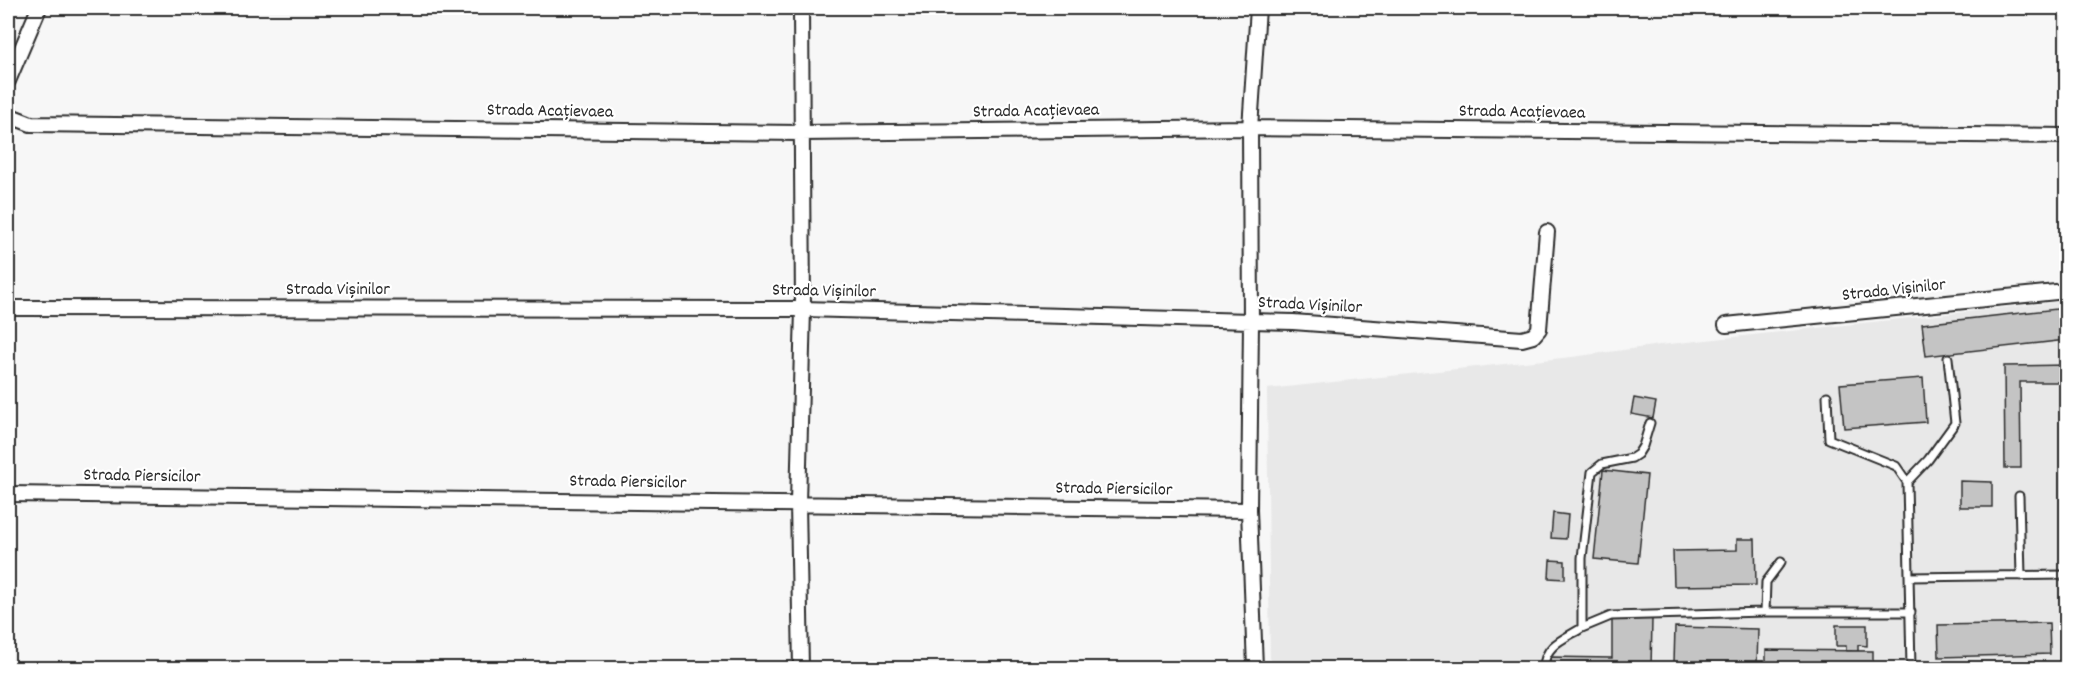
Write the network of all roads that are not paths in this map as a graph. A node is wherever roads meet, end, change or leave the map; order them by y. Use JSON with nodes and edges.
{"nodes":[{"id":1,"x":39,"y":8,"type":"edge"},
{"id":2,"x":801,"y":8,"type":"edge"},
{"id":3,"x":1258,"y":8,"type":"edge"},
{"id":4,"x":8,"y":81,"type":"edge"},
{"id":5,"x":8,"y":115,"type":"edge"},
{"id":6,"x":1250,"y":128,"type":"junction"},
{"id":7,"x":801,"y":132,"type":"junction"},
{"id":8,"x":2067,"y":136,"type":"edge"},
{"id":9,"x":1547,"y":232,"type":"dead end"},
{"id":10,"x":2067,"y":291,"type":"edge"},
{"id":11,"x":8,"y":308,"type":"edge"},
{"id":12,"x":803,"y":309,"type":"junction"},
{"id":13,"x":1251,"y":322,"type":"junction"},
{"id":14,"x":1726,"y":325,"type":"dead end"},
{"id":15,"x":1948,"y":358,"type":"dead end"},
{"id":16,"x":1827,"y":396,"type":"dead end"},
{"id":17,"x":1650,"y":423,"type":"dead end"},
{"id":18,"x":1907,"y":482,"type":"junction"},
{"id":19,"x":8,"y":494,"type":"edge"},
{"id":20,"x":2019,"y":496,"type":"dead end"},
{"id":21,"x":798,"y":503,"type":"junction"},
{"id":22,"x":1249,"y":510,"type":"junction"},
{"id":23,"x":1781,"y":562,"type":"dead end"},
{"id":24,"x":2067,"y":575,"type":"edge"},
{"id":25,"x":2021,"y":576,"type":"junction"},
{"id":26,"x":1909,"y":577,"type":"junction"},
{"id":27,"x":1765,"y":612,"type":"junction"},
{"id":28,"x":1911,"y":612,"type":"junction"},
{"id":29,"x":1582,"y":628,"type":"junction"},
{"id":30,"x":801,"y":669,"type":"edge"},
{"id":31,"x":1255,"y":669,"type":"edge"},
{"id":32,"x":1544,"y":669,"type":"edge"},
{"id":33,"x":1911,"y":669,"type":"edge"}],
"edges":[{"from":1,"to":4,"type":"street"},
{"from":2,"to":7,"type":"street"},
{"from":3,"to":6,"type":"street"},
{"from":5,"to":7,"type":"street","name":"Strada Acațievaea"},
{"from":6,"to":7,"type":"street","name":"Strada Acațievaea"},
{"from":6,"to":8,"type":"street","name":"Strada Acațievaea"},
{"from":6,"to":13,"type":"street"},
{"from":7,"to":12,"type":"street"},
{"from":9,"to":13,"type":"street","name":"Strada Vișinilor"},
{"from":10,"to":14,"type":"street","name":"Strada Vișinilor"},
{"from":11,"to":12,"type":"street","name":"Strada Vișinilor"},
{"from":12,"to":13,"type":"street","name":"Strada Vișinilor"},
{"from":12,"to":21,"type":"street"},
{"from":13,"to":22,"type":"street"},
{"from":15,"to":18,"type":"lane"},
{"from":16,"to":18,"type":"lane"},
{"from":17,"to":29,"type":"lane"},
{"from":18,"to":26,"type":"lane"},
{"from":19,"to":21,"type":"street","name":"Strada Piersicilor"},
{"from":20,"to":25,"type":"lane"},
{"from":21,"to":22,"type":"street","name":"Strada Piersicilor"},
{"from":21,"to":30,"type":"street"},
{"from":22,"to":31,"type":"street"},
{"from":23,"to":27,"type":"lane"},
{"from":24,"to":25,"type":"lane"},
{"from":25,"to":26,"type":"lane"},
{"from":26,"to":28,"type":"lane"},
{"from":27,"to":28,"type":"lane"},
{"from":27,"to":29,"type":"lane"},
{"from":28,"to":33,"type":"lane"},
{"from":29,"to":32,"type":"lane"}]}
